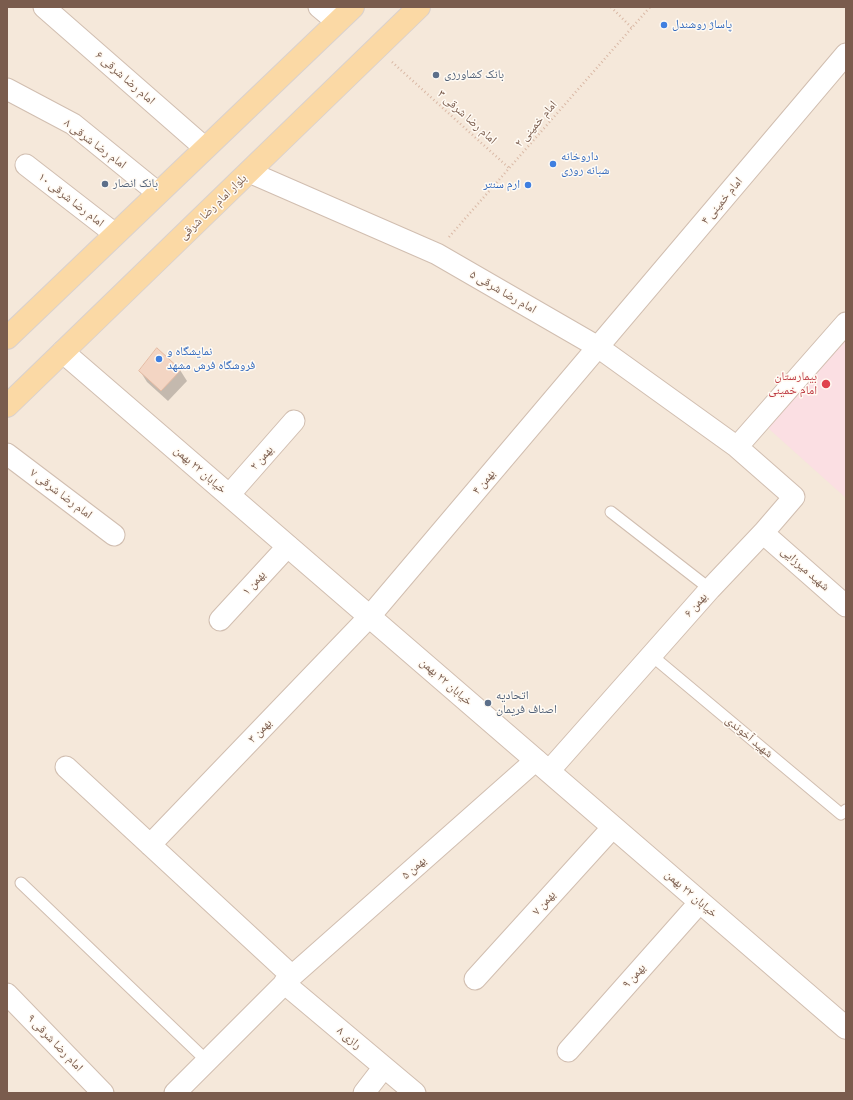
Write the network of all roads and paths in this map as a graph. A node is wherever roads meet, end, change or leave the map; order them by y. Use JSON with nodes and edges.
{"nodes":[{"id":1,"x":44,"y":7,"type":"edge"},
{"id":2,"x":319,"y":7,"type":"edge"},
{"id":3,"x":353,"y":7,"type":"edge"},
{"id":4,"x":419,"y":7,"type":"edge"},
{"id":5,"x":610,"y":7,"type":"edge"},
{"id":6,"x":650,"y":7,"type":"edge"},
{"id":7,"x":337,"y":22,"type":"junction"},
{"id":8,"x":632,"y":28,"type":"junction"},
{"id":9,"x":377,"y":48,"type":"junction"},
{"id":10,"x":846,"y":54,"type":"edge"},
{"id":11,"x":7,"y":89,"type":"edge"},
{"id":12,"x":205,"y":148,"type":"junction"},
{"id":13,"x":26,"y":165,"type":"dead end"},
{"id":14,"x":509,"y":168,"type":"junction"},
{"id":15,"x":249,"y":172,"type":"junction"},
{"id":16,"x":158,"y":193,"type":"junction"},
{"id":17,"x":116,"y":234,"type":"junction"},
{"id":18,"x":437,"y":254,"type":"junction"},
{"id":19,"x":846,"y":322,"type":"edge"},
{"id":20,"x":10,"y":330,"type":"edge"},
{"id":21,"x":598,"y":347,"type":"junction"},
{"id":22,"x":63,"y":352,"type":"junction"},
{"id":23,"x":7,"y":406,"type":"edge"},
{"id":24,"x":294,"y":421,"type":"dead end"},
{"id":25,"x":737,"y":446,"type":"junction"},
{"id":26,"x":7,"y":454,"type":"edge"},
{"id":27,"x":229,"y":495,"type":"junction"},
{"id":28,"x":611,"y":512,"type":"dead end"},
{"id":29,"x":763,"y":533,"type":"junction"},
{"id":30,"x":114,"y":535,"type":"dead end"},
{"id":31,"x":288,"y":546,"type":"junction"},
{"id":32,"x":710,"y":589,"type":"junction"},
{"id":33,"x":846,"y":606,"type":"edge"},
{"id":34,"x":370,"y":616,"type":"junction"},
{"id":35,"x":220,"y":620,"type":"dead end"},
{"id":36,"x":652,"y":655,"type":"junction"},
{"id":37,"x":542,"y":766,"type":"junction"},
{"id":38,"x":66,"y":767,"type":"dead end"},
{"id":39,"x":846,"y":810,"type":"edge"},
{"id":40,"x":613,"y":827,"type":"junction"},
{"id":41,"x":150,"y":845,"type":"junction"},
{"id":42,"x":21,"y":883,"type":"dead end"},
{"id":43,"x":700,"y":902,"type":"junction"},
{"id":44,"x":288,"y":979,"type":"junction"},
{"id":45,"x":475,"y":979,"type":"dead end"},
{"id":46,"x":7,"y":994,"type":"edge"},
{"id":47,"x":846,"y":1028,"type":"edge"},
{"id":48,"x":568,"y":1051,"type":"dead end"},
{"id":49,"x":207,"y":1061,"type":"junction"},
{"id":50,"x":384,"y":1067,"type":"junction"},
{"id":51,"x":103,"y":1093,"type":"edge"},
{"id":52,"x":175,"y":1093,"type":"edge"},
{"id":53,"x":364,"y":1093,"type":"edge"},
{"id":54,"x":415,"y":1093,"type":"edge"}],
"edges":[{"from":1,"to":12,"type":"street","name":"امام رضا شرقی ۶"},
{"from":2,"to":7,"type":"street"},
{"from":3,"to":7,"type":"main road"},
{"from":4,"to":9,"type":"main road","name":"بلوار امام رضا شرقی"},
{"from":5,"to":8,"type":"path"},
{"from":6,"to":8,"type":"path","name":"امام خمینی ۲"},
{"from":7,"to":12,"type":"main road"},
{"from":8,"to":14,"type":"path","name":"امام خمینی ۲"},
{"from":9,"to":14,"type":"path","name":"امام رضا شرقی ۳"},
{"from":9,"to":15,"type":"main road","name":"بلوار امام رضا شرقی"},
{"from":10,"to":21,"type":"street","name":"امام خمینی ۴"},
{"from":11,"to":16,"type":"street","name":"امام رضا شرقی ۸"},
{"from":12,"to":16,"type":"main road"},
{"from":13,"to":17,"type":"street","name":"امام رضا شرقی ۱۰"},
{"from":14,"to":18,"type":"path","name":"امام خمینی ۲"},
{"from":15,"to":18,"type":"street","name":"امام رضا شرقی ۵"},
{"from":15,"to":22,"type":"main road","name":"بلوار امام رضا شرقی"},
{"from":16,"to":17,"type":"main road"},
{"from":17,"to":20,"type":"main road"},
{"from":18,"to":21,"type":"street","name":"امام رضا شرقی ۵"},
{"from":19,"to":25,"type":"street"},
{"from":21,"to":25,"type":"street","name":"امام رضا شرقی ۵"},
{"from":21,"to":34,"type":"street","name":"بهمن ۴"},
{"from":22,"to":23,"type":"main road","name":"بلوار امام رضا شرقی"},
{"from":22,"to":27,"type":"street","name":"خیابان ۲۲ بهمن"},
{"from":24,"to":27,"type":"street","name":"بهمن ۲"},
{"from":25,"to":29,"type":"street","name":"بهمن ۶"},
{"from":26,"to":30,"type":"street","name":"امام رضا شرقی ۷"},
{"from":27,"to":31,"type":"street","name":"خیابان ۲۲ بهمن"},
{"from":28,"to":32,"type":"lane"},
{"from":29,"to":32,"type":"street","name":"بهمن ۶"},
{"from":29,"to":33,"type":"street","name":"شهید میرزایی"},
{"from":31,"to":34,"type":"street","name":"خیابان ۲۲ بهمن"},
{"from":31,"to":35,"type":"street","name":"بهمن ۱"},
{"from":32,"to":36,"type":"street","name":"بهمن ۶"},
{"from":34,"to":37,"type":"street","name":"خیابان ۲۲ بهمن"},
{"from":34,"to":41,"type":"street","name":"بهمن ۳"},
{"from":36,"to":37,"type":"street","name":"بهمن ۶"},
{"from":36,"to":39,"type":"lane","name":"شهید آخوندی"},
{"from":37,"to":40,"type":"street","name":"خیابان ۲۲ بهمن"},
{"from":37,"to":44,"type":"street","name":"بهمن ۵"},
{"from":38,"to":41,"type":"street","name":"رازی ۸"},
{"from":40,"to":43,"type":"street","name":"خیابان ۲۲ بهمن"},
{"from":40,"to":45,"type":"street","name":"بهمن ۷"},
{"from":41,"to":44,"type":"street","name":"رازی ۸"},
{"from":42,"to":49,"type":"lane"},
{"from":43,"to":47,"type":"street","name":"خیابان ۲۲ بهمن"},
{"from":43,"to":48,"type":"street","name":"بهمن ۹"},
{"from":44,"to":49,"type":"street","name":"بهمن ۵"},
{"from":44,"to":50,"type":"street","name":"رازی ۸"},
{"from":46,"to":51,"type":"street","name":"امام رضا شرقی ۹"},
{"from":49,"to":52,"type":"street","name":"بهمن ۵"},
{"from":50,"to":53,"type":"street"},
{"from":50,"to":54,"type":"street","name":"رازی ۸"}]}
